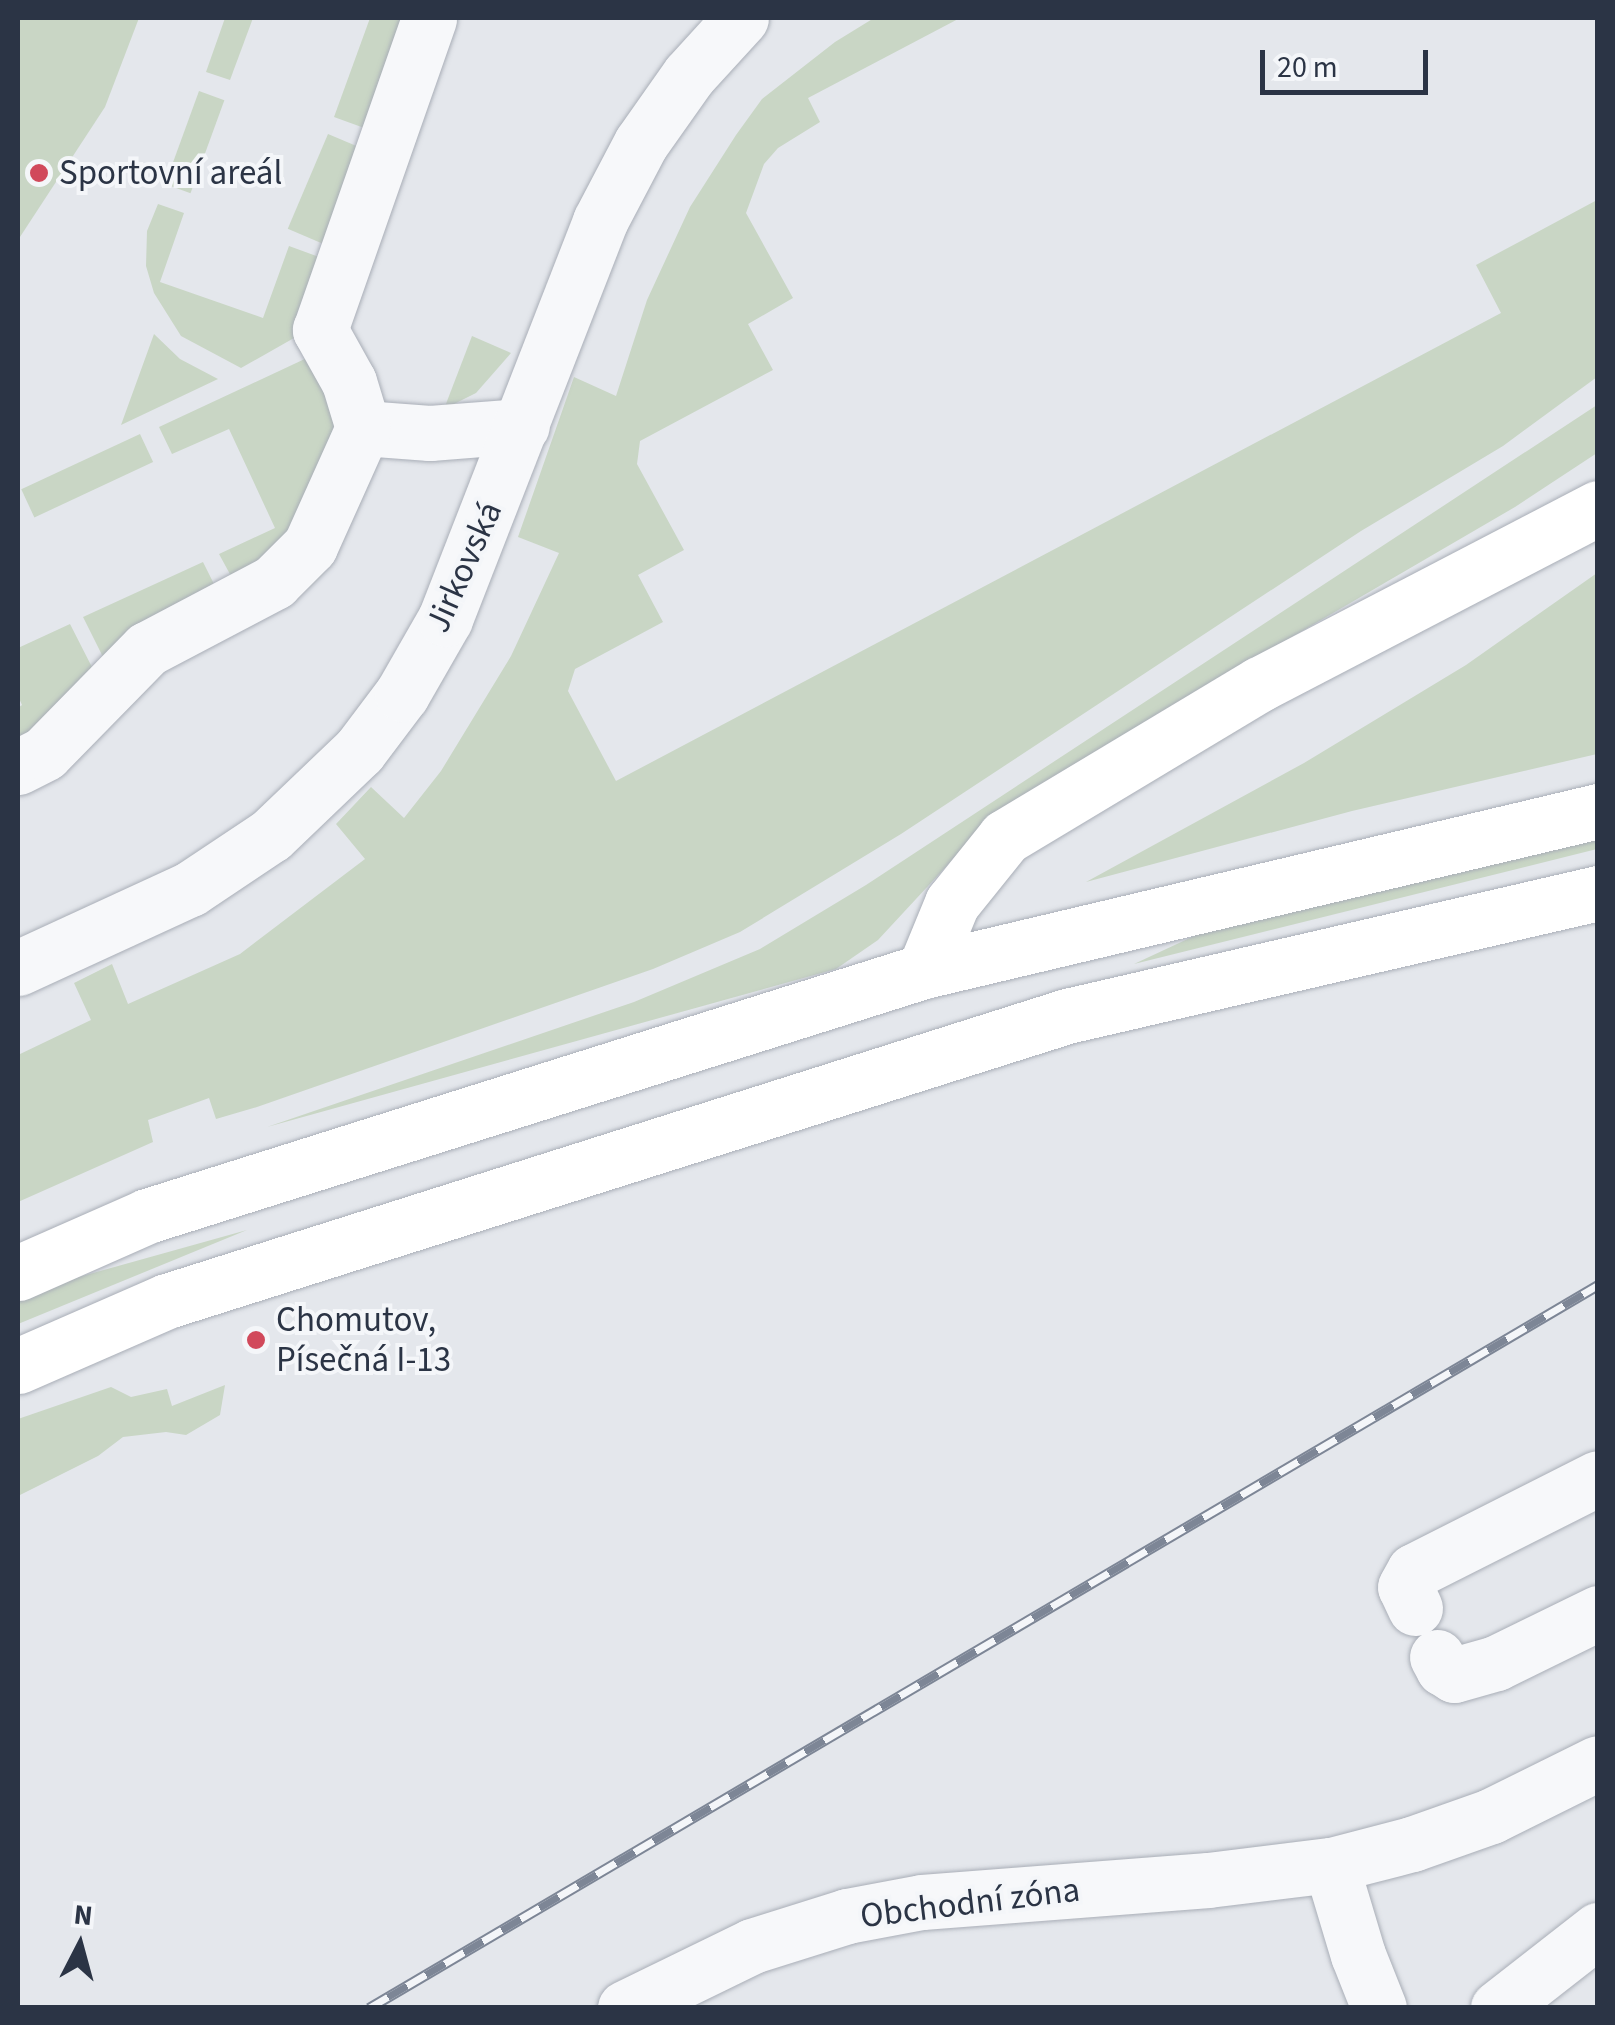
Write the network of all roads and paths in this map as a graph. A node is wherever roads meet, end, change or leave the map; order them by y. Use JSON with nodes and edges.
{"nodes":[{"id":1,"x":429,"y":18,"type":"edge"},
{"id":2,"x":741,"y":18,"type":"edge"},
{"id":3,"x":522,"y":426,"type":"junction"},
{"id":4,"x":363,"y":428,"type":"junction"},
{"id":5,"x":1598,"y":508,"type":"edge"},
{"id":6,"x":18,"y":767,"type":"edge"},
{"id":7,"x":1598,"y":810,"type":"edge"},
{"id":8,"x":1598,"y":893,"type":"edge"},
{"id":9,"x":18,"y":968,"type":"edge"},
{"id":10,"x":924,"y":970,"type":"junction"},
{"id":11,"x":18,"y":1273,"type":"edge"},
{"id":12,"x":18,"y":1366,"type":"edge"},
{"id":13,"x":1598,"y":1478,"type":"edge"},
{"id":14,"x":1415,"y":1608,"type":"dead end"},
{"id":15,"x":1598,"y":1612,"type":"edge"},
{"id":16,"x":1437,"y":1657,"type":"dead end"},
{"id":17,"x":1598,"y":1763,"type":"edge"},
{"id":18,"x":1332,"y":1864,"type":"junction"},
{"id":19,"x":1598,"y":1930,"type":"edge"},
{"id":20,"x":681,"y":1994,"type":"edge"},
{"id":21,"x":625,"y":2008,"type":"edge"},
{"id":22,"x":1379,"y":2008,"type":"edge"},
{"id":23,"x":1498,"y":2008,"type":"edge"}],
"edges":[{"from":1,"to":4,"type":"street"},
{"from":2,"to":3,"type":"street","name":"Jirkovská"},
{"from":3,"to":4,"type":"street"},
{"from":3,"to":9,"type":"street","name":"Jirkovská"},
{"from":4,"to":6,"type":"street"},
{"from":5,"to":10,"type":"highway"},
{"from":7,"to":10,"type":"highway"},
{"from":8,"to":12,"type":"highway"},
{"from":10,"to":11,"type":"highway"},
{"from":13,"to":14,"type":"street"},
{"from":15,"to":16,"type":"street"},
{"from":17,"to":18,"type":"street","name":"Obchodní zóna"},
{"from":18,"to":20,"type":"street","name":"Obchodní zóna"},
{"from":18,"to":22,"type":"street"},
{"from":19,"to":23,"type":"street"},
{"from":20,"to":21,"type":"street","name":"Obchodní zóna"}]}
